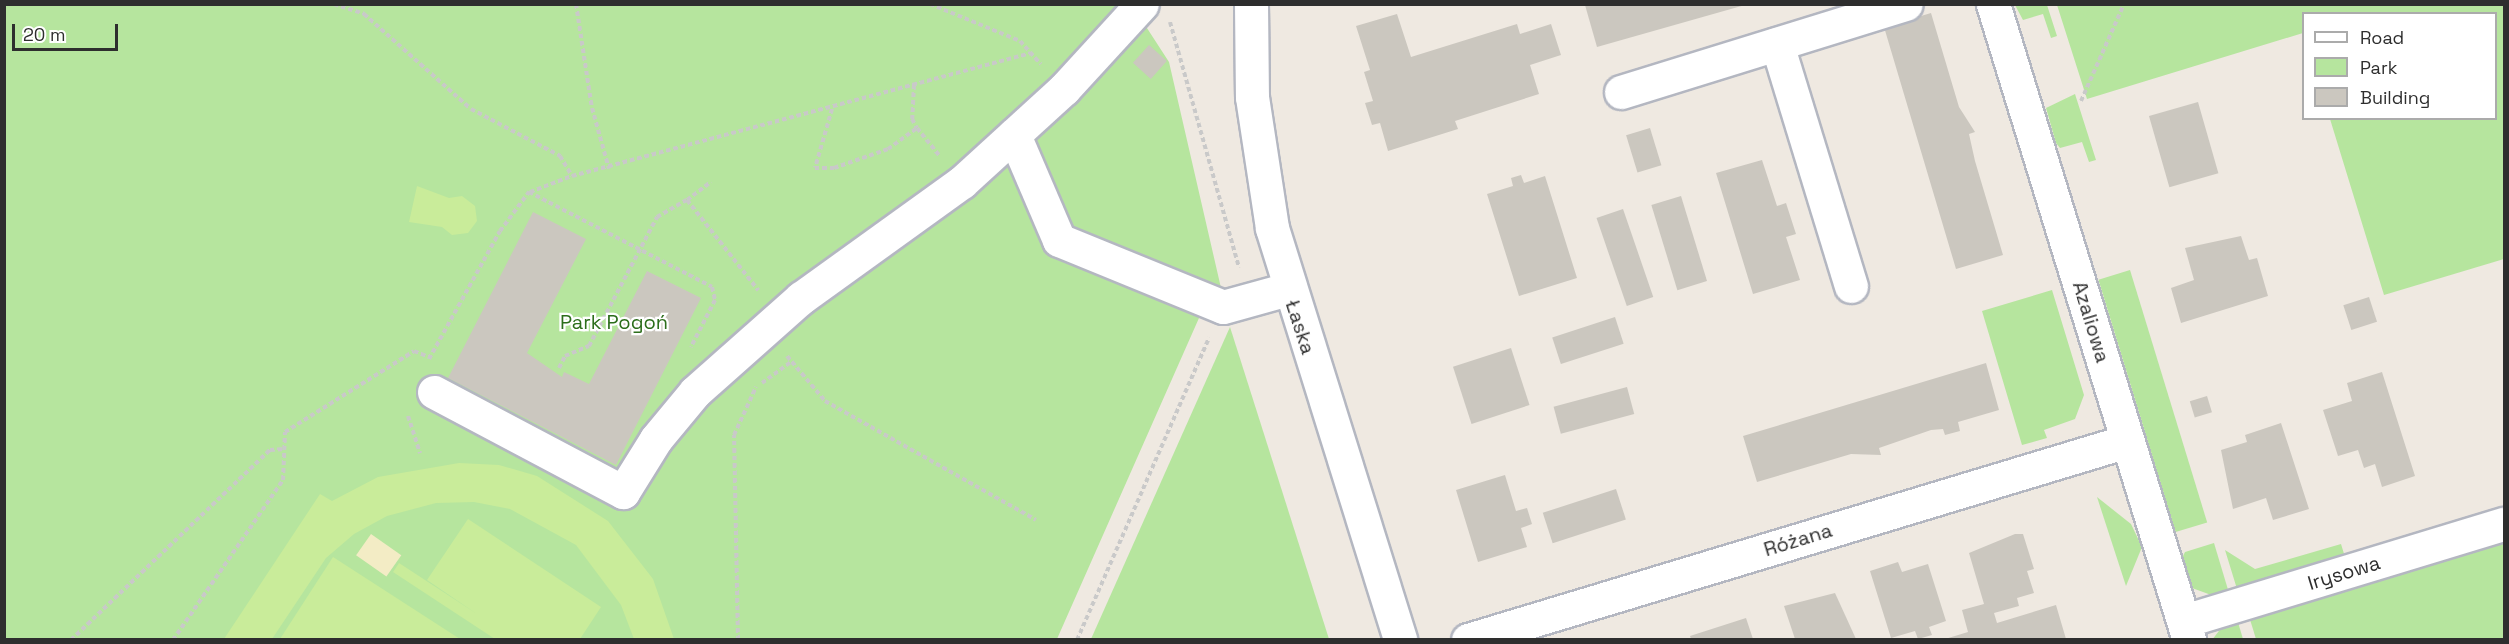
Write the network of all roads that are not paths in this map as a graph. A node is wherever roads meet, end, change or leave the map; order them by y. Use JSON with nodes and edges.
{"nodes":[{"id":1,"x":1251,"y":4,"type":"edge"},
{"id":2,"x":1906,"y":4,"type":"edge"},
{"id":3,"x":1993,"y":4,"type":"edge"},
{"id":4,"x":1155,"y":10,"type":"edge"},
{"id":5,"x":1777,"y":44,"type":"junction"},
{"id":6,"x":1621,"y":92,"type":"dead end"},
{"id":7,"x":1014,"y":135,"type":"junction"},
{"id":8,"x":1851,"y":286,"type":"dead end"},
{"id":9,"x":1288,"y":289,"type":"junction"},
{"id":10,"x":434,"y":392,"type":"road end"},
{"id":11,"x":2127,"y":441,"type":"junction"},
{"id":12,"x":2505,"y":524,"type":"edge"},
{"id":13,"x":2187,"y":630,"type":"edge"},
{"id":14,"x":1400,"y":639,"type":"edge"},
{"id":15,"x":1468,"y":639,"type":"edge"}],
"edges":[{"from":1,"to":9,"type":"street","name":"Łaska"},
{"from":2,"to":5,"type":"street"},
{"from":3,"to":11,"type":"street","name":"Azaliowa"},
{"from":4,"to":7,"type":"street"},
{"from":5,"to":6,"type":"street"},
{"from":5,"to":8,"type":"street"},
{"from":7,"to":9,"type":"street"},
{"from":7,"to":10,"type":"street"},
{"from":9,"to":14,"type":"street","name":"Łaska"},
{"from":11,"to":13,"type":"street","name":"Azaliowa"},
{"from":11,"to":15,"type":"street","name":"Różana"},
{"from":12,"to":13,"type":"street","name":"Irysowa"}]}
